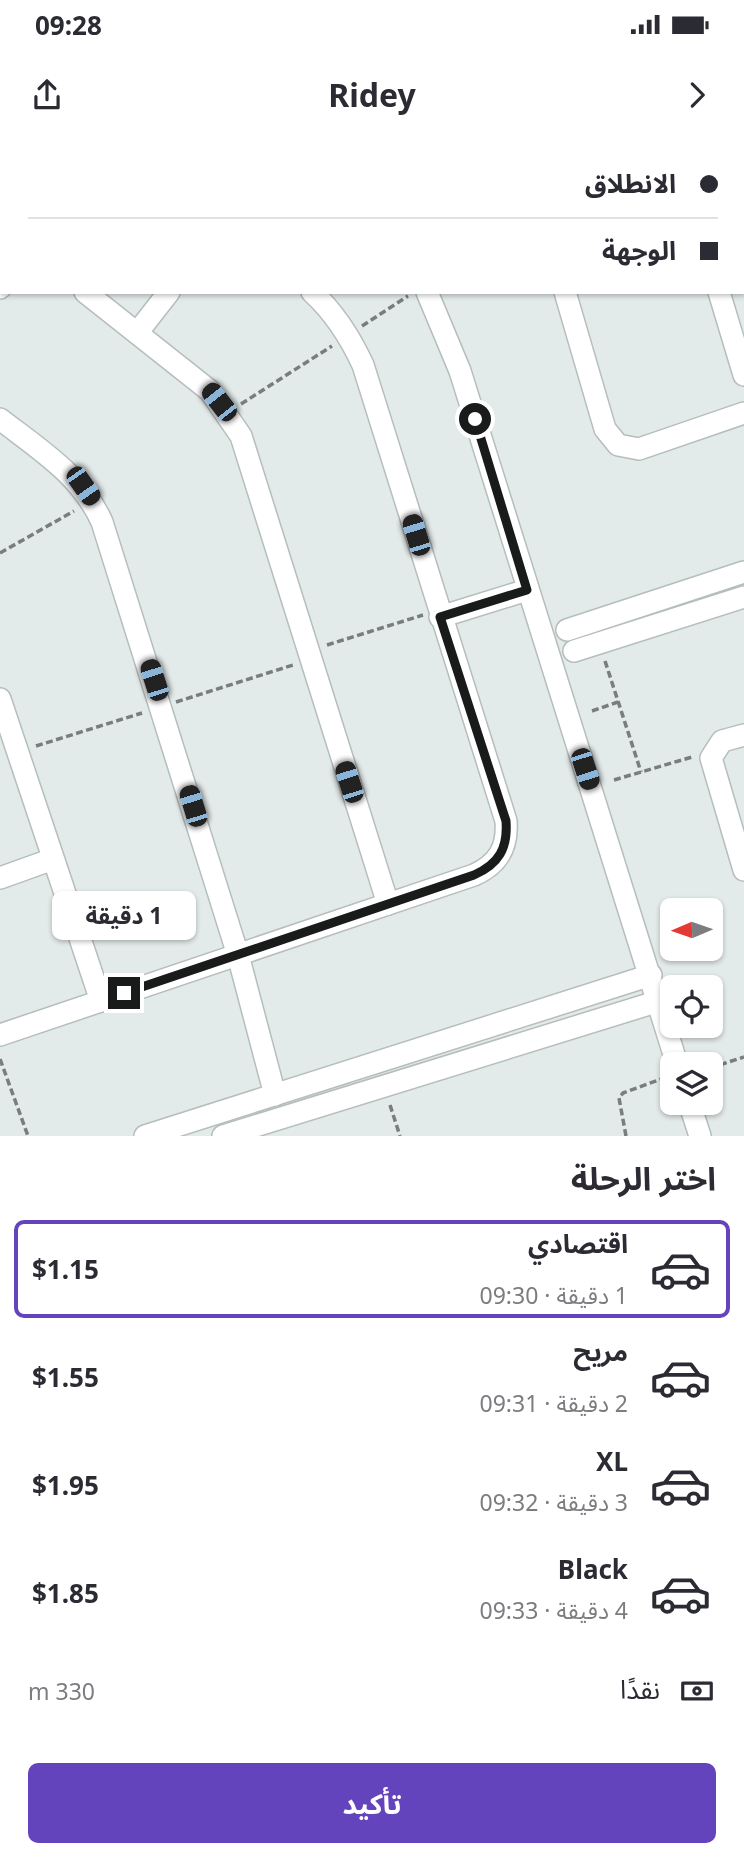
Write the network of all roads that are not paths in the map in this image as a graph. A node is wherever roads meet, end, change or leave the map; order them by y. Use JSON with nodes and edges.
{"nodes":[{"id":1,"x":88,"y":294,"type":"edge"},
{"id":2,"x":167,"y":294,"type":"edge"},
{"id":3,"x":314,"y":294,"type":"edge"},
{"id":4,"x":428,"y":294,"type":"edge"},
{"id":5,"x":566,"y":294,"type":"edge"},
{"id":6,"x":720,"y":294,"type":"edge"},
{"id":7,"x":137,"y":333,"type":"junction"},
{"id":8,"x":744,"y":375,"type":"edge"},
{"id":9,"x":744,"y":414,"type":"edge"},
{"id":10,"x":0,"y":419,"type":"edge"},
{"id":11,"x":744,"y":572,"type":"edge"},
{"id":12,"x":527,"y":590,"type":"junction"},
{"id":13,"x":744,"y":597,"type":"edge"},
{"id":14,"x":666,"y":598,"type":"junction"},
{"id":15,"x":440,"y":613,"type":"junction"},
{"id":16,"x":673,"y":620,"type":"junction"},
{"id":17,"x":567,"y":630,"type":"dead end"},
{"id":18,"x":574,"y":651,"type":"dead end"},
{"id":19,"x":0,"y":699,"type":"edge"},
{"id":20,"x":744,"y":736,"type":"edge"},
{"id":21,"x":53,"y":859,"type":"junction"},
{"id":22,"x":744,"y":870,"type":"edge"},
{"id":23,"x":0,"y":878,"type":"edge"},
{"id":24,"x":388,"y":904,"type":"junction"},
{"id":25,"x":238,"y":955,"type":"junction"},
{"id":26,"x":651,"y":975,"type":"junction"},
{"id":27,"x":101,"y":1001,"type":"junction"},
{"id":28,"x":659,"y":1001,"type":"junction"},
{"id":29,"x":0,"y":1035,"type":"edge"},
{"id":30,"x":674,"y":1052,"type":"edge"},
{"id":31,"x":275,"y":1095,"type":"junction"},
{"id":32,"x":693,"y":1115,"type":"edge"},
{"id":33,"x":145,"y":1136,"type":"edge"},
{"id":34,"x":223,"y":1136,"type":"edge"},
{"id":35,"x":700,"y":1136,"type":"edge"}],
"edges":[{"from":1,"to":7,"type":"street"},
{"from":2,"to":7,"type":"street"},
{"from":3,"to":15,"type":"street"},
{"from":4,"to":12,"type":"street"},
{"from":5,"to":9,"type":"street"},
{"from":6,"to":8,"type":"street"},
{"from":7,"to":24,"type":"street"},
{"from":10,"to":25,"type":"street"},
{"from":11,"to":14,"type":"street"},
{"from":12,"to":15,"type":"street"},
{"from":12,"to":26,"type":"street"},
{"from":13,"to":16,"type":"street"},
{"from":14,"to":16,"type":"street"},
{"from":14,"to":17,"type":"street"},
{"from":15,"to":24,"type":"street"},
{"from":16,"to":18,"type":"street"},
{"from":19,"to":21,"type":"street"},
{"from":20,"to":22,"type":"street"},
{"from":21,"to":23,"type":"street"},
{"from":21,"to":27,"type":"street"},
{"from":24,"to":25,"type":"street"},
{"from":25,"to":27,"type":"street"},
{"from":25,"to":31,"type":"street"},
{"from":26,"to":28,"type":"street"},
{"from":26,"to":31,"type":"street"},
{"from":27,"to":29,"type":"street"},
{"from":28,"to":30,"type":"street"},
{"from":28,"to":34,"type":"street"},
{"from":31,"to":33,"type":"street"},
{"from":32,"to":35,"type":"street"}]}
